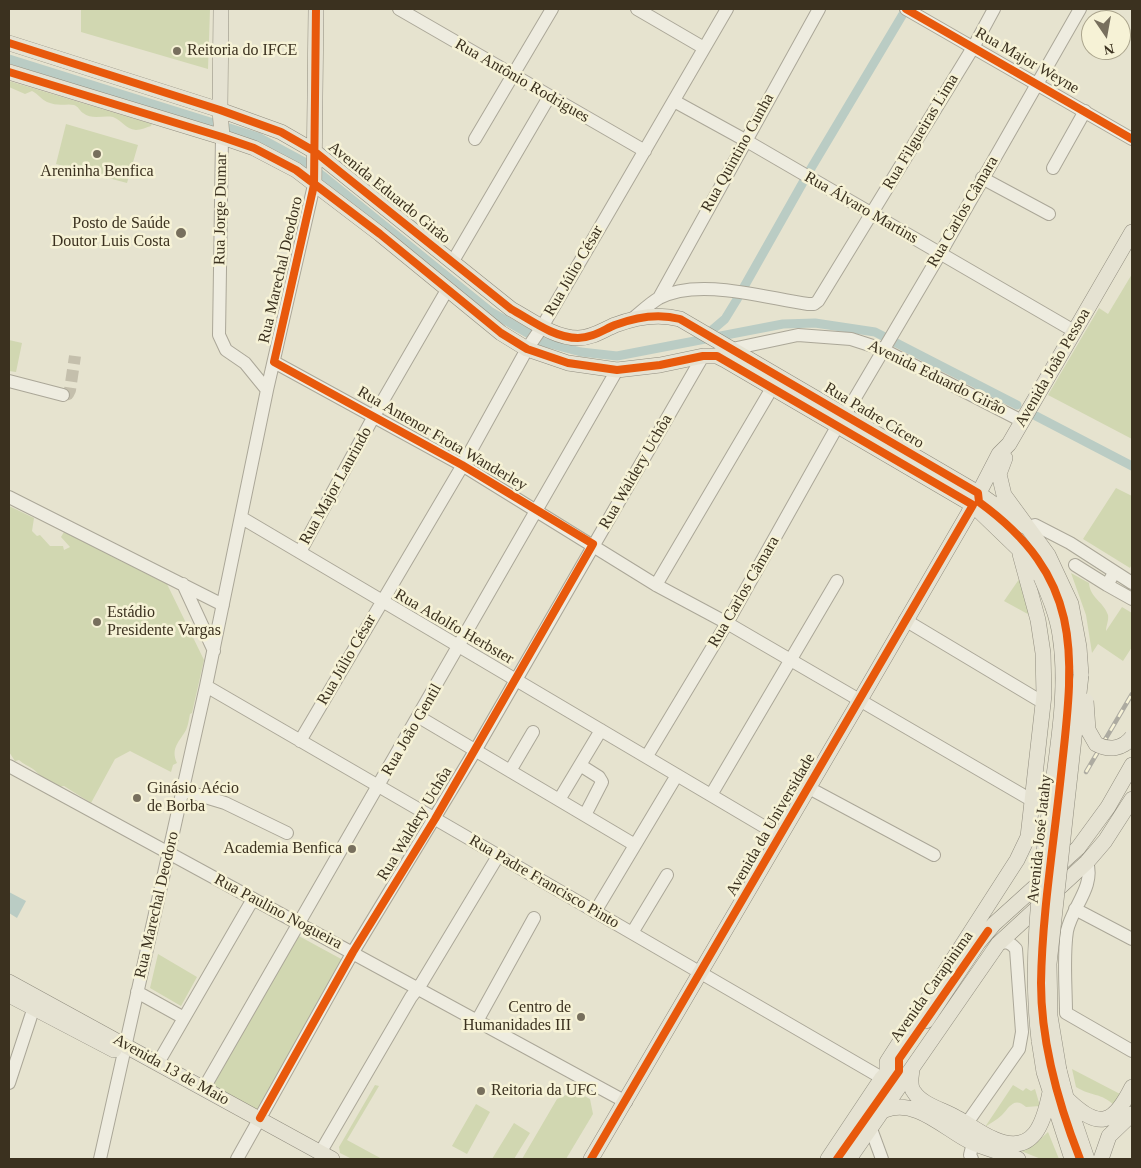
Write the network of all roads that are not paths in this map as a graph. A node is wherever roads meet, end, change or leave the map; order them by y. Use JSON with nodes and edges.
{"nodes":[{"id":1,"x":221,"y":9,"type":"edge"},
{"id":2,"x":316,"y":9,"type":"edge"},
{"id":3,"x":400,"y":9,"type":"edge"},
{"id":4,"x":552,"y":9,"type":"edge"},
{"id":5,"x":637,"y":9,"type":"edge"},
{"id":6,"x":727,"y":9,"type":"edge"},
{"id":7,"x":819,"y":9,"type":"edge"},
{"id":8,"x":994,"y":9,"type":"edge"},
{"id":9,"x":1080,"y":9,"type":"edge"},
{"id":10,"x":908,"y":10,"type":"edge"},
{"id":11,"x":9,"y":43,"type":"edge"},
{"id":12,"x":974,"y":46,"type":"junction"},
{"id":13,"x":704,"y":48,"type":"junction"},
{"id":14,"x":9,"y":72,"type":"edge"},
{"id":15,"x":513,"y":76,"type":"junction"},
{"id":16,"x":1037,"y":84,"type":"junction"},
{"id":17,"x":549,"y":97,"type":"junction"},
{"id":18,"x":674,"y":101,"type":"junction"},
{"id":19,"x":1085,"y":111,"type":"junction"},
{"id":20,"x":221,"y":124,"type":"junction"},
{"id":21,"x":475,"y":139,"type":"dead end"},
{"id":22,"x":1132,"y":139,"type":"edge"},
{"id":23,"x":745,"y":140,"type":"junction"},
{"id":24,"x":645,"y":151,"type":"junction"},
{"id":25,"x":314,"y":168,"type":"junction"},
{"id":26,"x":1053,"y":168,"type":"dead end"},
{"id":27,"x":982,"y":178,"type":"junction"},
{"id":28,"x":871,"y":214,"type":"junction"},
{"id":29,"x":1049,"y":214,"type":"dead end"},
{"id":30,"x":1132,"y":232,"type":"edge"},
{"id":31,"x":940,"y":254,"type":"junction"},
{"id":32,"x":453,"y":261,"type":"junction"},
{"id":33,"x":448,"y":290,"type":"junction"},
{"id":34,"x":659,"y":298,"type":"junction"},
{"id":35,"x":631,"y":320,"type":"junction"},
{"id":36,"x":540,"y":330,"type":"junction"},
{"id":37,"x":1074,"y":331,"type":"junction"},
{"id":38,"x":705,"y":334,"type":"joint"},
{"id":39,"x":528,"y":347,"type":"junction"},
{"id":40,"x":728,"y":347,"type":"junction"},
{"id":41,"x":883,"y":347,"type":"junction"},
{"id":42,"x":703,"y":356,"type":"junction"},
{"id":43,"x":274,"y":362,"type":"junction"},
{"id":44,"x":245,"y":363,"type":"junction"},
{"id":45,"x":617,"y":370,"type":"junction"},
{"id":46,"x":9,"y":381,"type":"edge"},
{"id":47,"x":772,"y":388,"type":"junction"},
{"id":48,"x":267,"y":390,"type":"junction"},
{"id":49,"x":63,"y":395,"type":"dead end"},
{"id":50,"x":374,"y":416,"type":"junction"},
{"id":51,"x":842,"y":420,"type":"junction"},
{"id":52,"x":1022,"y":421,"type":"junction"},
{"id":53,"x":1009,"y":444,"type":"junction"},
{"id":54,"x":462,"y":465,"type":"junction"},
{"id":55,"x":9,"y":497,"type":"edge"},
{"id":56,"x":976,"y":499,"type":"junction"},
{"id":57,"x":537,"y":510,"type":"junction"},
{"id":58,"x":242,"y":518,"type":"junction"},
{"id":59,"x":1026,"y":527,"type":"junction"},
{"id":60,"x":593,"y":544,"type":"junction"},
{"id":61,"x":1019,"y":550,"type":"junction"},
{"id":62,"x":300,"y":552,"type":"junction"},
{"id":63,"x":1075,"y":565,"type":"dead end"},
{"id":64,"x":1114,"y":572,"type":"junction"},
{"id":65,"x":837,"y":581,"type":"dead end"},
{"id":66,"x":1132,"y":583,"type":"edge"},
{"id":67,"x":183,"y":584,"type":"junction"},
{"id":68,"x":1107,"y":584,"type":"junction"},
{"id":69,"x":656,"y":585,"type":"junction"},
{"id":70,"x":1132,"y":599,"type":"edge"},
{"id":71,"x":382,"y":601,"type":"junction"},
{"id":72,"x":223,"y":605,"type":"junction"},
{"id":73,"x":905,"y":620,"type":"junction"},
{"id":74,"x":727,"y":623,"type":"junction"},
{"id":75,"x":460,"y":646,"type":"junction"},
{"id":76,"x":214,"y":651,"type":"junction"},
{"id":77,"x":791,"y":660,"type":"junction"},
{"id":78,"x":1081,"y":675,"type":"junction"},
{"id":79,"x":516,"y":680,"type":"junction"},
{"id":80,"x":206,"y":686,"type":"junction"},
{"id":81,"x":1037,"y":699,"type":"dead end"},
{"id":82,"x":860,"y":700,"type":"junction"},
{"id":83,"x":419,"y":717,"type":"junction"},
{"id":84,"x":601,"y":730,"type":"junction"},
{"id":85,"x":533,"y":732,"type":"dead end"},
{"id":86,"x":1132,"y":737,"type":"edge"},
{"id":87,"x":300,"y":741,"type":"junction"},
{"id":88,"x":475,"y":751,"type":"junction"},
{"id":89,"x":647,"y":756,"type":"junction"},
{"id":90,"x":580,"y":765,"type":"junction"},
{"id":91,"x":1132,"y":765,"type":"edge"},
{"id":92,"x":9,"y":766,"type":"edge"},
{"id":93,"x":510,"y":771,"type":"junction"},
{"id":94,"x":677,"y":775,"type":"junction"},
{"id":95,"x":379,"y":786,"type":"junction"},
{"id":96,"x":808,"y":788,"type":"junction"},
{"id":97,"x":182,"y":790,"type":"junction"},
{"id":98,"x":711,"y":796,"type":"junction"},
{"id":99,"x":1132,"y":799,"type":"edge"},
{"id":100,"x":559,"y":800,"type":"junction"},
{"id":101,"x":1033,"y":802,"type":"junction"},
{"id":102,"x":585,"y":814,"type":"junction"},
{"id":103,"x":1128,"y":815,"type":"edge"},
{"id":104,"x":435,"y":819,"type":"junction"},
{"id":105,"x":287,"y":833,"type":"dead end"},
{"id":106,"x":780,"y":836,"type":"junction"},
{"id":107,"x":635,"y":845,"type":"junction"},
{"id":108,"x":169,"y":853,"type":"junction"},
{"id":109,"x":934,"y":855,"type":"dead end"},
{"id":110,"x":498,"y":856,"type":"junction"},
{"id":111,"x":1088,"y":862,"type":"junction"},
{"id":112,"x":667,"y":875,"type":"dead end"},
{"id":113,"x":252,"y":899,"type":"junction"},
{"id":114,"x":1075,"y":909,"type":"junction"},
{"id":115,"x":595,"y":912,"type":"junction"},
{"id":116,"x":534,"y":918,"type":"dead end"},
{"id":117,"x":299,"y":924,"type":"junction"},
{"id":118,"x":632,"y":933,"type":"junction"},
{"id":119,"x":1132,"y":940,"type":"edge"},
{"id":120,"x":998,"y":944,"type":"junction"},
{"id":121,"x":353,"y":952,"type":"junction"},
{"id":122,"x":700,"y":973,"type":"junction"},
{"id":123,"x":9,"y":982,"type":"edge"},
{"id":124,"x":418,"y":988,"type":"junction"},
{"id":125,"x":137,"y":992,"type":"junction"},
{"id":126,"x":9,"y":995,"type":"edge"},
{"id":127,"x":33,"y":1010,"type":"junction"},
{"id":128,"x":184,"y":1018,"type":"junction"},
{"id":129,"x":477,"y":1021,"type":"junction"},
{"id":130,"x":124,"y":1050,"type":"junction"},
{"id":131,"x":1132,"y":1051,"type":"edge"},
{"id":132,"x":158,"y":1063,"type":"junction"},
{"id":133,"x":912,"y":1069,"type":"junction"},
{"id":134,"x":1052,"y":1071,"type":"junction"},
{"id":135,"x":884,"y":1075,"type":"junction"},
{"id":136,"x":9,"y":1083,"type":"edge"},
{"id":137,"x":1132,"y":1087,"type":"edge"},
{"id":138,"x":204,"y":1088,"type":"junction"},
{"id":139,"x":1050,"y":1092,"type":"junction"},
{"id":140,"x":1066,"y":1097,"type":"junction"},
{"id":141,"x":626,"y":1102,"type":"junction"},
{"id":142,"x":885,"y":1110,"type":"junction"},
{"id":143,"x":1132,"y":1114,"type":"edge"},
{"id":144,"x":258,"y":1122,"type":"junction"},
{"id":145,"x":967,"y":1123,"type":"junction"},
{"id":146,"x":871,"y":1129,"type":"junction"},
{"id":147,"x":973,"y":1143,"type":"junction"},
{"id":148,"x":323,"y":1157,"type":"edge"},
{"id":149,"x":100,"y":1159,"type":"edge"},
{"id":150,"x":237,"y":1159,"type":"edge"},
{"id":151,"x":591,"y":1159,"type":"edge"},
{"id":152,"x":828,"y":1159,"type":"edge"},
{"id":153,"x":848,"y":1159,"type":"edge"},
{"id":154,"x":882,"y":1159,"type":"edge"},
{"id":155,"x":972,"y":1159,"type":"edge"},
{"id":156,"x":1018,"y":1159,"type":"edge"},
{"id":157,"x":1072,"y":1159,"type":"edge"},
{"id":158,"x":1087,"y":1159,"type":"edge"},
{"id":159,"x":1100,"y":1159,"type":"edge"}],
"edges":[{"from":1,"to":20,"type":"main road","name":"Rua Jorge Dumar"},
{"from":2,"to":25,"type":"main road"},
{"from":3,"to":15,"type":"street","name":"Rua Antônio Rodrigues"},
{"from":4,"to":15,"type":"street"},
{"from":5,"to":13,"type":"street"},
{"from":6,"to":13,"type":"street","name":"Rua Júlio César"},
{"from":7,"to":23,"type":"street","name":"Rua Quintino Cunha"},
{"from":8,"to":12,"type":"street","name":"Rua Filgueiras Lima"},
{"from":9,"to":16,"type":"street","name":"Rua Carlos Câmara"},
{"from":10,"to":12,"type":"street","name":"Rua Major Weyne"},
{"from":11,"to":20,"type":"main road","name":"Avenida Eduardo Girão"},
{"from":12,"to":16,"type":"street","name":"Rua Major Weyne"},
{"from":12,"to":28,"type":"street","name":"Rua Filgueiras Lima"},
{"from":13,"to":18,"type":"street","name":"Rua Júlio César"},
{"from":14,"to":20,"type":"main road","name":"Avenida Eduardo Girão"},
{"from":15,"to":17,"type":"street","name":"Rua Antônio Rodrigues"},
{"from":15,"to":21,"type":"street"},
{"from":16,"to":19,"type":"street","name":"Rua Major Weyne"},
{"from":16,"to":27,"type":"street","name":"Rua Carlos Câmara"},
{"from":17,"to":24,"type":"street","name":"Rua Antônio Rodrigues"},
{"from":17,"to":32,"type":"street"},
{"from":18,"to":23,"type":"street","name":"Rua Álvaro Martins"},
{"from":18,"to":24,"type":"street","name":"Rua Júlio César"},
{"from":19,"to":22,"type":"street","name":"Rua Major Weyne"},
{"from":19,"to":26,"type":"street"},
{"from":20,"to":25,"type":"main road","name":"Avenida Eduardo Girão"},
{"from":20,"to":25,"type":"main road","name":"Avenida Eduardo Girão"},
{"from":20,"to":44,"type":"street","name":"Rua Jorge Dumar"},
{"from":23,"to":28,"type":"street","name":"Rua Álvaro Martins"},
{"from":23,"to":34,"type":"street","name":"Rua Quintino Cunha"},
{"from":24,"to":36,"type":"street","name":"Rua Júlio César"},
{"from":25,"to":32,"type":"main road","name":"Avenida Eduardo Girão"},
{"from":25,"to":33,"type":"main road","name":"Avenida Eduardo Girão"},
{"from":25,"to":43,"type":"street","name":"Rua Marechal Deodoro"},
{"from":27,"to":29,"type":"street"},
{"from":27,"to":31,"type":"street","name":"Rua Carlos Câmara"},
{"from":28,"to":31,"type":"street","name":"Rua Álvaro Martins"},
{"from":28,"to":34,"type":"street","name":"Rua Filgueiras Lima"},
{"from":30,"to":37,"type":"main road","name":"Avenida João Pessoa"},
{"from":31,"to":37,"type":"street","name":"Rua Álvaro Martins"},
{"from":31,"to":41,"type":"street","name":"Rua Carlos Câmara"},
{"from":32,"to":36,"type":"main road","name":"Avenida Eduardo Girão"},
{"from":33,"to":39,"type":"main road","name":"Avenida Eduardo Girão"},
{"from":33,"to":50,"type":"street","name":"Rua Major Laurindo"},
{"from":34,"to":35,"type":"street"},
{"from":35,"to":36,"type":"main road","name":"Avenida Eduardo Girão"},
{"from":35,"to":38,"type":"main road","name":"Avenida Eduardo Girão"},
{"from":36,"to":39,"type":"street","name":"Rua Júlio César"},
{"from":37,"to":52,"type":"main road","name":"Avenida João Pessoa"},
{"from":38,"to":40,"type":"main road","name":"Rua Padre Cícero"},
{"from":39,"to":45,"type":"main road","name":"Avenida Eduardo Girão"},
{"from":39,"to":54,"type":"street","name":"Rua Júlio César"},
{"from":40,"to":41,"type":"street","name":"Avenida Eduardo Girão"},
{"from":40,"to":51,"type":"main road","name":"Rua Padre Cícero"},
{"from":41,"to":51,"type":"street","name":"Rua Carlos Câmara"},
{"from":41,"to":52,"type":"street","name":"Avenida Eduardo Girão"},
{"from":42,"to":45,"type":"main road","name":"Avenida Eduardo Girão"},
{"from":42,"to":47,"type":"main road","name":"Rua Padre Cícero"},
{"from":42,"to":60,"type":"street","name":"Rua Waldery Uchôa"},
{"from":43,"to":44,"type":"street"},
{"from":43,"to":48,"type":"street","name":"Rua Marechal Deodoro"},
{"from":43,"to":50,"type":"street","name":"Rua Antenor Frota Wanderley"},
{"from":44,"to":48,"type":"street","name":"Rua Jorge Dumar"},
{"from":45,"to":57,"type":"street","name":"Rua João Gentil"},
{"from":46,"to":49,"type":"street"},
{"from":47,"to":51,"type":"main road","name":"Rua Padre Cícero"},
{"from":47,"to":69,"type":"street"},
{"from":48,"to":58,"type":"street","name":"Rua Marechal Deodoro"},
{"from":50,"to":54,"type":"street","name":"Rua Antenor Frota Wanderley"},
{"from":50,"to":62,"type":"street","name":"Rua Major Laurindo"},
{"from":51,"to":56,"type":"main road","name":"Rua Padre Cícero"},
{"from":51,"to":74,"type":"street","name":"Rua Carlos Câmara"},
{"from":52,"to":53,"type":"main road","name":"Avenida João Pessoa"},
{"from":53,"to":56,"type":"main road","name":"Avenida João Pessoa"},
{"from":53,"to":59,"type":"main road","name":"Avenida José Jatahy"},
{"from":54,"to":57,"type":"street","name":"Rua Antenor Frota Wanderley"},
{"from":54,"to":71,"type":"street","name":"Rua Júlio César"},
{"from":55,"to":67,"type":"street"},
{"from":56,"to":59,"type":"main road","name":"Rua Padre Cícero"},
{"from":56,"to":61,"type":"main road","name":"Rua Padre Cícero"},
{"from":56,"to":73,"type":"main road","name":"Avenida da Universidade"},
{"from":57,"to":60,"type":"street","name":"Rua Antenor Frota Wanderley"},
{"from":57,"to":75,"type":"street","name":"Rua João Gentil"},
{"from":58,"to":62,"type":"street","name":"Rua Adolfo Herbster"},
{"from":58,"to":72,"type":"street","name":"Rua Marechal Deodoro"},
{"from":59,"to":64,"type":"street","name":"Rua Padre Cícero"},
{"from":59,"to":78,"type":"main road","name":"Avenida José Jatahy"},
{"from":60,"to":69,"type":"street","name":"Rua Antenor Frota Wanderley"},
{"from":60,"to":79,"type":"street","name":"Rua Waldery Uchôa"},
{"from":61,"to":101,"type":"main road"},
{"from":61,"to":134,"type":"main road","name":"Avenida José Jatahy","bridge":true},
{"from":62,"to":71,"type":"street","name":"Rua Adolfo Herbster"},
{"from":63,"to":68,"type":"street"},
{"from":64,"to":66,"type":"street","name":"Rua Padre Cícero"},
{"from":64,"to":68,"type":"street"},
{"from":65,"to":77,"type":"street"},
{"from":67,"to":72,"type":"street"},
{"from":67,"to":76,"type":"street"},
{"from":68,"to":70,"type":"street"},
{"from":69,"to":74,"type":"street","name":"Rua Antenor Frota Wanderley"},
{"from":71,"to":75,"type":"street","name":"Rua Adolfo Herbster"},
{"from":71,"to":87,"type":"street","name":"Rua Júlio César"},
{"from":72,"to":76,"type":"street","name":"Rua Marechal Deodoro"},
{"from":73,"to":81,"type":"street"},
{"from":73,"to":82,"type":"main road","name":"Avenida da Universidade"},
{"from":74,"to":77,"type":"street","name":"Rua Antenor Frota Wanderley"},
{"from":74,"to":89,"type":"street","name":"Rua Carlos Câmara"},
{"from":75,"to":79,"type":"street","name":"Rua Adolfo Herbster"},
{"from":75,"to":83,"type":"street","name":"Rua João Gentil"},
{"from":76,"to":80,"type":"street","name":"Rua Marechal Deodoro"},
{"from":77,"to":82,"type":"street","name":"Rua Antenor Frota Wanderley"},
{"from":77,"to":98,"type":"street"},
{"from":78,"to":86,"type":"main road","bridge":true},
{"from":78,"to":134,"type":"main road","name":"Avenida José Jatahy","bridge":true},
{"from":79,"to":84,"type":"street","name":"Rua Adolfo Herbster"},
{"from":79,"to":88,"type":"street","name":"Rua Waldery Uchôa"},
{"from":80,"to":87,"type":"street","name":"Rua Padre Francisco Pinto"},
{"from":80,"to":97,"type":"street","name":"Rua Marechal Deodoro"},
{"from":82,"to":96,"type":"main road","name":"Avenida da Universidade"},
{"from":82,"to":101,"type":"street","name":"Rua Antenor Frota Wanderley"},
{"from":83,"to":88,"type":"street"},
{"from":83,"to":95,"type":"street","name":"Rua João Gentil"},
{"from":84,"to":89,"type":"street","name":"Rua Adolfo Herbster"},
{"from":84,"to":90,"type":"street"},
{"from":85,"to":93,"type":"street"},
{"from":87,"to":95,"type":"street","name":"Rua Padre Francisco Pinto"},
{"from":88,"to":93,"type":"street"},
{"from":88,"to":104,"type":"street","name":"Rua Waldery Uchôa"},
{"from":89,"to":94,"type":"street","name":"Rua Adolfo Herbster"},
{"from":90,"to":100,"type":"street"},
{"from":90,"to":102,"type":"street"},
{"from":91,"to":135,"type":"main road","name":"Avenida Carapinima"},
{"from":92,"to":108,"type":"street","name":"Rua Paulino Nogueira"},
{"from":93,"to":100,"type":"street"},
{"from":94,"to":98,"type":"street","name":"Rua Adolfo Herbster"},
{"from":94,"to":107,"type":"street"},
{"from":95,"to":104,"type":"street","name":"Rua Padre Francisco Pinto"},
{"from":95,"to":117,"type":"street","name":"Rua João Gentil"},
{"from":96,"to":106,"type":"main road","name":"Avenida da Universidade"},
{"from":96,"to":109,"type":"street"},
{"from":97,"to":105,"type":"street"},
{"from":97,"to":108,"type":"street","name":"Rua Marechal Deodoro"},
{"from":98,"to":106,"type":"street","name":"Rua Adolfo Herbster"},
{"from":99,"to":103,"type":"main road","name":"Avenida Carapinima"},
{"from":100,"to":102,"type":"street"},
{"from":101,"to":135,"type":"main road"},
{"from":102,"to":107,"type":"street"},
{"from":103,"to":111,"type":"main road","name":"Avenida Carapinima"},
{"from":104,"to":110,"type":"street","name":"Rua Padre Francisco Pinto"},
{"from":104,"to":121,"type":"street","name":"Rua Waldery Uchôa"},
{"from":106,"to":122,"type":"main road","name":"Avenida da Universidade"},
{"from":107,"to":115,"type":"street"},
{"from":108,"to":113,"type":"street","name":"Rua Paulino Nogueira"},
{"from":108,"to":125,"type":"street","name":"Rua Marechal Deodoro"},
{"from":110,"to":115,"type":"street","name":"Rua Padre Francisco Pinto"},
{"from":110,"to":124,"type":"street"},
{"from":111,"to":114,"type":"street"},
{"from":111,"to":120,"type":"main road","name":"Avenida Carapinima"},
{"from":112,"to":118,"type":"street"},
{"from":113,"to":117,"type":"street","name":"Rua Paulino Nogueira"},
{"from":113,"to":128,"type":"street"},
{"from":114,"to":119,"type":"street"},
{"from":114,"to":131,"type":"street"},
{"from":115,"to":118,"type":"street","name":"Rua Padre Francisco Pinto"},
{"from":116,"to":129,"type":"street"},
{"from":117,"to":121,"type":"street","name":"Rua Paulino Nogueira"},
{"from":117,"to":138,"type":"street","name":"Rua João Gentil"},
{"from":118,"to":122,"type":"street","name":"Rua Padre Francisco Pinto"},
{"from":120,"to":133,"type":"main road","name":"Avenida Carapinima"},
{"from":120,"to":145,"type":"street"},
{"from":121,"to":124,"type":"street","name":"Rua Paulino Nogueira"},
{"from":121,"to":144,"type":"street","name":"Rua Waldery Uchôa"},
{"from":122,"to":135,"type":"street","name":"Rua Padre Francisco Pinto"},
{"from":122,"to":141,"type":"main road","name":"Avenida da Universidade"},
{"from":123,"to":130,"type":"main road","name":"Avenida 13 de Maio"},
{"from":124,"to":129,"type":"street","name":"Rua Paulino Nogueira"},
{"from":124,"to":148,"type":"street"},
{"from":125,"to":128,"type":"street"},
{"from":125,"to":130,"type":"street","name":"Rua Marechal Deodoro"},
{"from":126,"to":127,"type":"main road","name":"Avenida 13 de Maio"},
{"from":127,"to":130,"type":"main road","name":"Avenida 13 de Maio"},
{"from":127,"to":136,"type":"street"},
{"from":128,"to":132,"type":"street"},
{"from":129,"to":141,"type":"street","name":"Rua Paulino Nogueira"},
{"from":130,"to":132,"type":"main road","name":"Avenida 13 de Maio"},
{"from":130,"to":144,"type":"main road","name":"Avenida 13 de Maio"},
{"from":130,"to":149,"type":"street","name":"Rua Marechal Deodoro"},
{"from":132,"to":138,"type":"main road","name":"Avenida 13 de Maio"},
{"from":133,"to":142,"type":"main road","name":"Avenida Carapinima"},
{"from":133,"to":145,"type":"main road"},
{"from":134,"to":139,"type":"main road","name":"Avenida José Jatahy"},
{"from":134,"to":140,"type":"main road","name":"Avenida José Jatahy"},
{"from":135,"to":152,"type":"main road","name":"Avenida Carapinima"},
{"from":137,"to":140,"type":"main road"},
{"from":138,"to":144,"type":"main road","name":"Avenida 13 de Maio"},
{"from":139,"to":145,"type":"main road"},
{"from":139,"to":157,"type":"main road","name":"Avenida José Jatahy"},
{"from":140,"to":158,"type":"main road","name":"Avenida José Jatahy"},
{"from":141,"to":151,"type":"main road","name":"Avenida da Universidade"},
{"from":142,"to":146,"type":"main road","name":"Avenida Carapinima"},
{"from":142,"to":147,"type":"main road"},
{"from":143,"to":159,"type":"main road"},
{"from":144,"to":148,"type":"main road","name":"Avenida 13 de Maio"},
{"from":144,"to":150,"type":"street","name":"Rua Waldery Uchôa"},
{"from":146,"to":153,"type":"main road","name":"Avenida Carapinima"},
{"from":146,"to":154,"type":"street"},
{"from":147,"to":155,"type":"street"},
{"from":147,"to":156,"type":"main road"}]}
